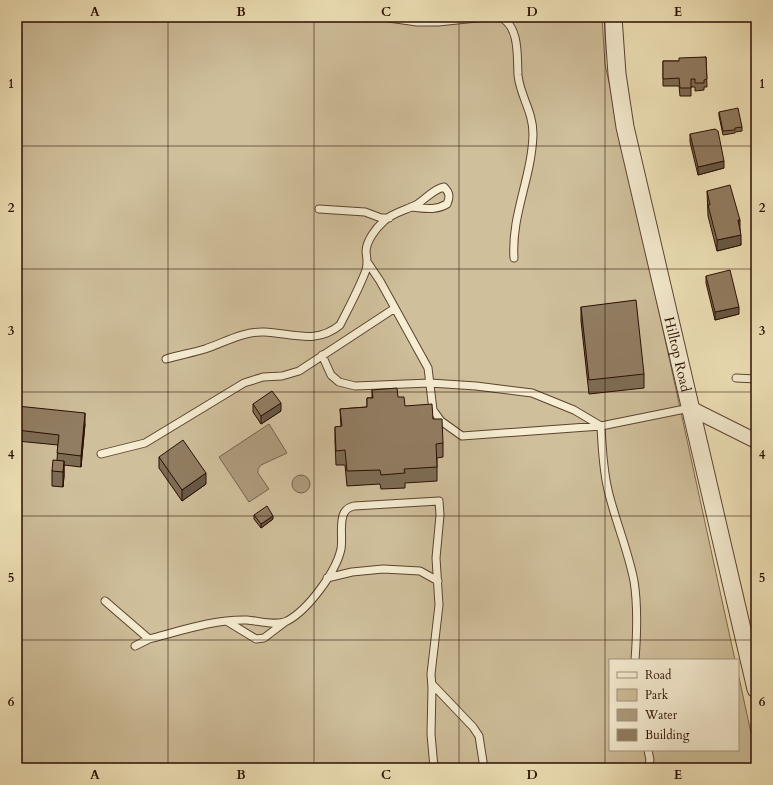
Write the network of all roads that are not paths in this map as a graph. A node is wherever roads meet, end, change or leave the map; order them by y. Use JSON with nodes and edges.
{"nodes":[{"id":1,"x":382,"y":17,"type":"edge"},
{"id":2,"x":486,"y":17,"type":"edge"},
{"id":3,"x":500,"y":17,"type":"edge"},
{"id":4,"x":613,"y":17,"type":"edge"},
{"id":5,"x":411,"y":207,"type":"junction"},
{"id":6,"x":319,"y":209,"type":"dead end"},
{"id":7,"x":388,"y":218,"type":"junction"},
{"id":8,"x":514,"y":258,"type":"dead end"},
{"id":9,"x":368,"y":263,"type":"junction"},
{"id":10,"x":395,"y":308,"type":"junction"},
{"id":11,"x":322,"y":355,"type":"junction"},
{"id":12,"x":166,"y":359,"type":"dead end"},
{"id":13,"x":736,"y":378,"type":"dead end"},
{"id":14,"x":756,"y":379,"type":"edge"},
{"id":15,"x":430,"y":383,"type":"junction"},
{"id":16,"x":690,"y":408,"type":"junction"},
{"id":17,"x":601,"y":426,"type":"junction"},
{"id":18,"x":756,"y":441,"type":"edge"},
{"id":19,"x":100,"y":454,"type":"dead end"},
{"id":20,"x":327,"y":578,"type":"junction"},
{"id":21,"x":438,"y":581,"type":"junction"},
{"id":22,"x":105,"y":601,"type":"dead end"},
{"id":23,"x":286,"y":621,"type":"junction"},
{"id":24,"x":228,"y":622,"type":"junction"},
{"id":25,"x":149,"y":639,"type":"junction"},
{"id":26,"x":135,"y":646,"type":"dead end"},
{"id":27,"x":635,"y":659,"type":"edge"},
{"id":28,"x":432,"y":684,"type":"junction"},
{"id":29,"x":756,"y":690,"type":"edge"},
{"id":30,"x":648,"y":751,"type":"edge"},
{"id":31,"x":434,"y":768,"type":"edge"},
{"id":32,"x":484,"y":768,"type":"edge"},
{"id":33,"x":648,"y":768,"type":"edge"}],
"edges":[{"from":1,"to":2,"type":"lane"},
{"from":3,"to":8,"type":"lane"},
{"from":4,"to":16,"type":"street","name":"Hilltop Road"},
{"from":5,"to":5,"type":"lane"},
{"from":5,"to":7,"type":"lane"},
{"from":6,"to":7,"type":"lane"},
{"from":7,"to":9,"type":"lane"},
{"from":9,"to":10,"type":"lane"},
{"from":9,"to":12,"type":"lane"},
{"from":10,"to":11,"type":"lane"},
{"from":10,"to":15,"type":"lane"},
{"from":11,"to":15,"type":"lane"},
{"from":11,"to":19,"type":"lane"},
{"from":13,"to":14,"type":"lane"},
{"from":15,"to":17,"type":"lane"},
{"from":15,"to":17,"type":"lane"},
{"from":16,"to":17,"type":"lane"},
{"from":16,"to":18,"type":"street"},
{"from":16,"to":29,"type":"street","name":"Hilltop Road"},
{"from":17,"to":27,"type":"lane"},
{"from":20,"to":21,"type":"lane"},
{"from":20,"to":21,"type":"lane"},
{"from":20,"to":23,"type":"lane"},
{"from":21,"to":28,"type":"lane"},
{"from":22,"to":25,"type":"lane"},
{"from":23,"to":24,"type":"lane"},
{"from":23,"to":24,"type":"lane"},
{"from":24,"to":25,"type":"lane"},
{"from":25,"to":26,"type":"lane"},
{"from":28,"to":31,"type":"lane"},
{"from":28,"to":32,"type":"lane"},
{"from":30,"to":33,"type":"lane"}]}
